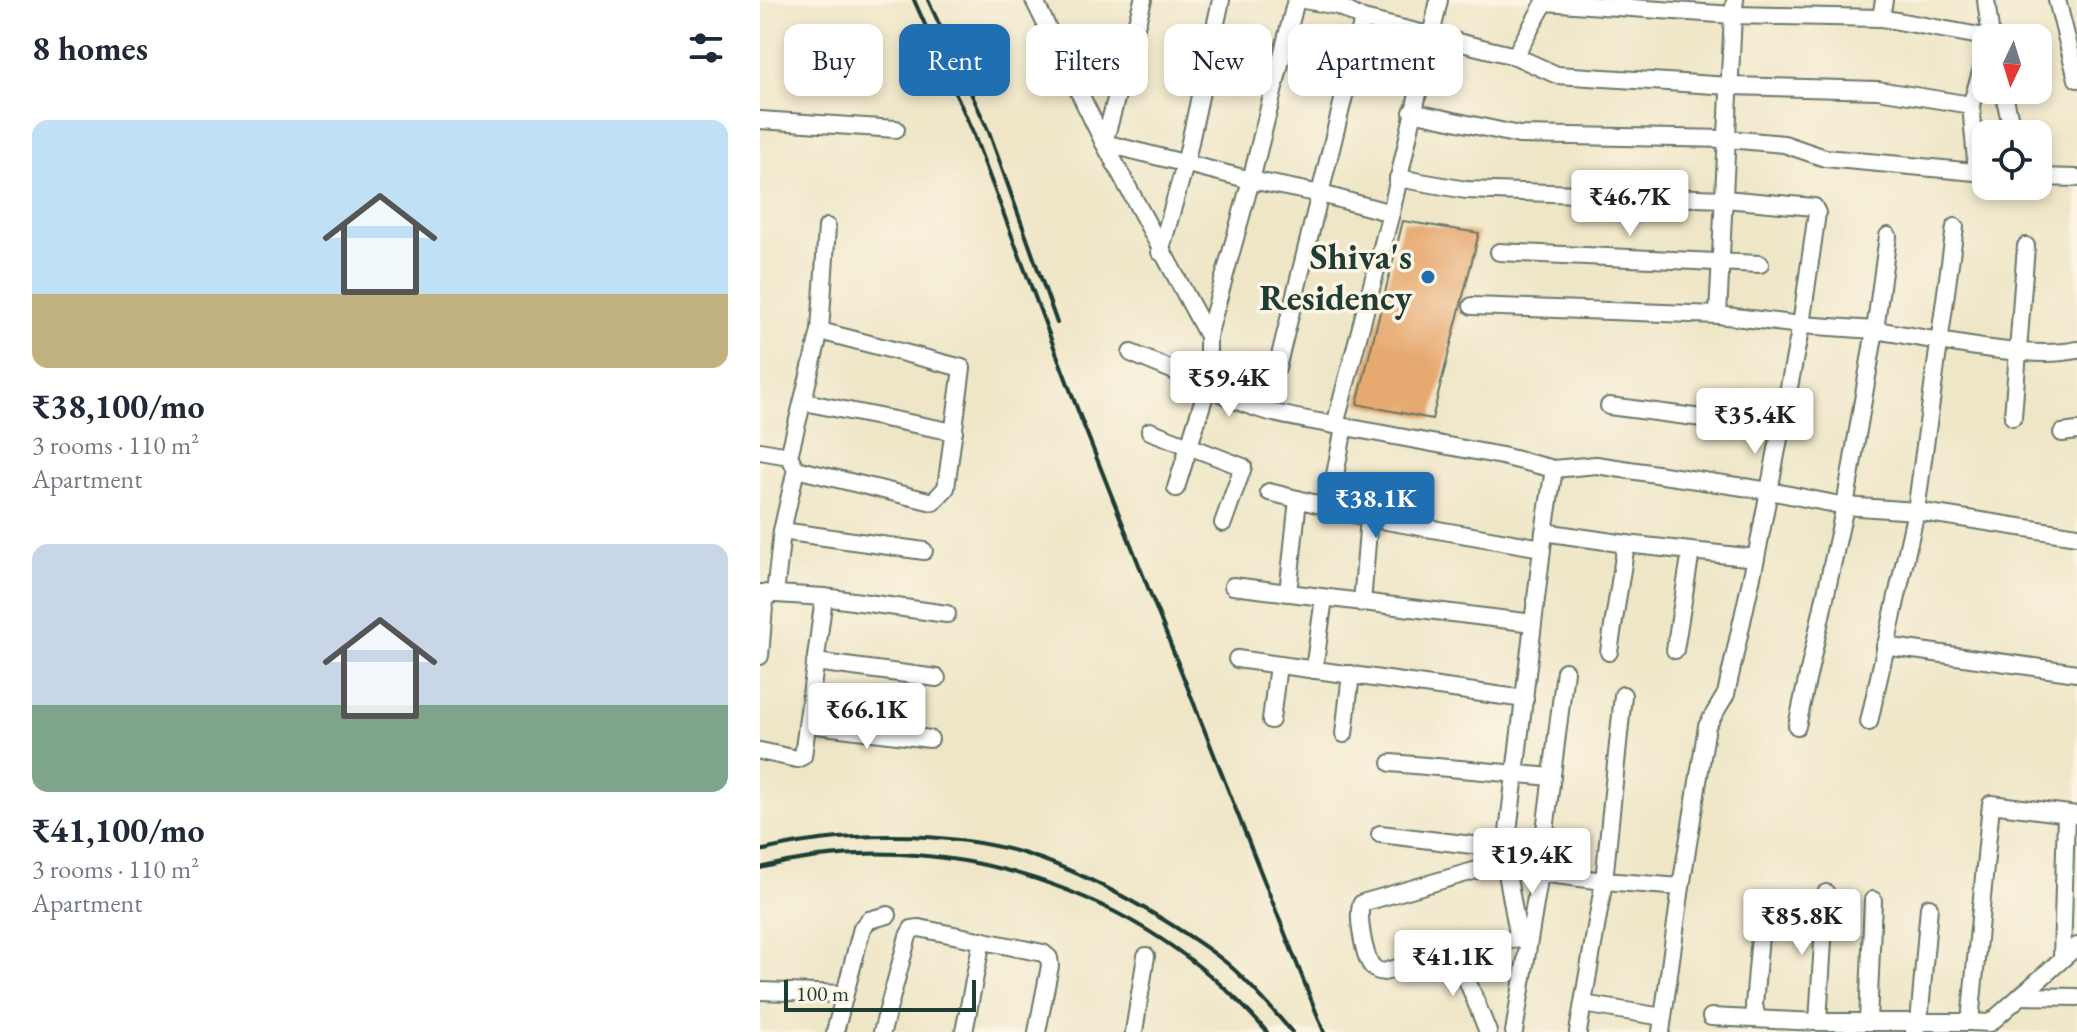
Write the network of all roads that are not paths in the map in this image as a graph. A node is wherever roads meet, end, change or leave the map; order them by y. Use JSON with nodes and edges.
{"nodes":[{"id":1,"x":1034,"y":0,"type":"edge"},
{"id":2,"x":1143,"y":0,"type":"edge"},
{"id":3,"x":1221,"y":0,"type":"edge"},
{"id":4,"x":1296,"y":0,"type":"edge"},
{"id":5,"x":1304,"y":0,"type":"edge"},
{"id":6,"x":1439,"y":0,"type":"edge"},
{"id":7,"x":1884,"y":0,"type":"edge"},
{"id":8,"x":1986,"y":0,"type":"edge"},
{"id":9,"x":2057,"y":0,"type":"edge"},
{"id":10,"x":1545,"y":1,"type":"edge"},
{"id":11,"x":1338,"y":3,"type":"edge"},
{"id":12,"x":1734,"y":8,"type":"edge"},
{"id":13,"x":1881,"y":18,"type":"junction"},
{"id":14,"x":1363,"y":19,"type":"junction"},
{"id":15,"x":1384,"y":24,"type":"edge"},
{"id":16,"x":1432,"y":24,"type":"edge"},
{"id":17,"x":1989,"y":24,"type":"edge"},
{"id":18,"x":1972,"y":35,"type":"edge"},
{"id":19,"x":1463,"y":43,"type":"edge"},
{"id":20,"x":1515,"y":56,"type":"junction"},
{"id":21,"x":2077,"y":79,"type":"edge"},
{"id":22,"x":1730,"y":86,"type":"junction"},
{"id":23,"x":1416,"y":96,"type":"edge"},
{"id":24,"x":1972,"y":102,"type":"edge"},
{"id":25,"x":1971,"y":105,"type":"junction"},
{"id":26,"x":1412,"y":112,"type":"junction"},
{"id":27,"x":760,"y":120,"type":"edge"},
{"id":28,"x":1973,"y":120,"type":"edge"},
{"id":29,"x":896,"y":129,"type":"dead end"},
{"id":30,"x":1728,"y":139,"type":"junction"},
{"id":31,"x":1104,"y":143,"type":"junction"},
{"id":32,"x":1185,"y":165,"type":"junction"},
{"id":33,"x":1972,"y":172,"type":"edge"},
{"id":34,"x":2052,"y":177,"type":"edge"},
{"id":35,"x":1398,"y":178,"type":"junction"},
{"id":36,"x":2077,"y":178,"type":"edge"},
{"id":37,"x":1251,"y":180,"type":"junction"},
{"id":38,"x":1321,"y":194,"type":"junction"},
{"id":39,"x":1725,"y":199,"type":"junction"},
{"id":40,"x":1391,"y":213,"type":"junction"},
{"id":41,"x":827,"y":227,"type":"dead end"},
{"id":42,"x":1955,"y":227,"type":"dead end"},
{"id":43,"x":1888,"y":236,"type":"dead end"},
{"id":44,"x":2026,"y":246,"type":"dead end"},
{"id":45,"x":1160,"y":252,"type":"junction"},
{"id":46,"x":1499,"y":252,"type":"dead end"},
{"id":47,"x":1721,"y":262,"type":"junction"},
{"id":48,"x":1760,"y":264,"type":"dead end"},
{"id":49,"x":1472,"y":306,"type":"dead end"},
{"id":50,"x":1718,"y":315,"type":"junction"},
{"id":51,"x":1801,"y":325,"type":"junction"},
{"id":52,"x":1875,"y":330,"type":"junction"},
{"id":53,"x":820,"y":331,"type":"junction"},
{"id":54,"x":1208,"y":336,"type":"junction"},
{"id":55,"x":1941,"y":340,"type":"junction"},
{"id":56,"x":2077,"y":350,"type":"edge"},
{"id":57,"x":2017,"y":351,"type":"junction"},
{"id":58,"x":1131,"y":353,"type":"dead end"},
{"id":59,"x":1277,"y":368,"type":"dead end"},
{"id":60,"x":1208,"y":385,"type":"junction"},
{"id":61,"x":804,"y":402,"type":"junction"},
{"id":62,"x":1609,"y":406,"type":"dead end"},
{"id":63,"x":2013,"y":417,"type":"dead end"},
{"id":64,"x":1340,"y":426,"type":"junction"},
{"id":65,"x":1780,"y":428,"type":"junction"},
{"id":66,"x":1150,"y":431,"type":"dead end"},
{"id":67,"x":954,"y":432,"type":"junction"},
{"id":68,"x":1189,"y":446,"type":"junction"},
{"id":69,"x":760,"y":451,"type":"edge"},
{"id":70,"x":792,"y":462,"type":"junction"},
{"id":71,"x":1554,"y":469,"type":"junction"},
{"id":72,"x":1176,"y":488,"type":"dead end"},
{"id":73,"x":1770,"y":491,"type":"junction"},
{"id":74,"x":1269,"y":492,"type":"dead end"},
{"id":75,"x":1298,"y":499,"type":"junction"},
{"id":76,"x":1845,"y":506,"type":"junction"},
{"id":77,"x":1329,"y":507,"type":"junction"},
{"id":78,"x":1916,"y":511,"type":"junction"},
{"id":79,"x":1369,"y":518,"type":"junction"},
{"id":80,"x":1223,"y":523,"type":"dead end"},
{"id":81,"x":782,"y":531,"type":"junction"},
{"id":82,"x":2077,"y":536,"type":"edge"},
{"id":83,"x":1543,"y":540,"type":"junction"},
{"id":84,"x":1626,"y":544,"type":"junction"},
{"id":85,"x":924,"y":551,"type":"dead end"},
{"id":86,"x":1691,"y":551,"type":"junction"},
{"id":87,"x":1756,"y":558,"type":"junction"},
{"id":88,"x":1233,"y":586,"type":"dead end"},
{"id":89,"x":1288,"y":593,"type":"junction"},
{"id":90,"x":767,"y":594,"type":"edge"},
{"id":91,"x":824,"y":597,"type":"junction"},
{"id":92,"x":1324,"y":598,"type":"junction"},
{"id":93,"x":1362,"y":603,"type":"junction"},
{"id":94,"x":947,"y":614,"type":"dead end"},
{"id":95,"x":1533,"y":623,"type":"junction"},
{"id":96,"x":1885,"y":646,"type":"junction"},
{"id":97,"x":1675,"y":650,"type":"dead end"},
{"id":98,"x":1609,"y":652,"type":"dead end"},
{"id":99,"x":760,"y":656,"type":"edge"},
{"id":100,"x":1237,"y":659,"type":"dead end"},
{"id":101,"x":815,"y":662,"type":"junction"},
{"id":102,"x":1278,"y":665,"type":"junction"},
{"id":103,"x":1314,"y":670,"type":"junction"},
{"id":104,"x":1565,"y":671,"type":"dead end"},
{"id":105,"x":2077,"y":673,"type":"edge"},
{"id":106,"x":1351,"y":674,"type":"junction"},
{"id":107,"x":937,"y":678,"type":"dead end"},
{"id":108,"x":1623,"y":695,"type":"dead end"},
{"id":109,"x":1525,"y":699,"type":"junction"},
{"id":110,"x":1271,"y":720,"type":"dead end"},
{"id":111,"x":1869,"y":722,"type":"dead end"},
{"id":112,"x":808,"y":724,"type":"junction"},
{"id":113,"x":1797,"y":726,"type":"dead end"},
{"id":114,"x":1344,"y":734,"type":"dead end"},
{"id":115,"x":930,"y":739,"type":"dead end"},
{"id":116,"x":760,"y":751,"type":"edge"},
{"id":117,"x":1391,"y":763,"type":"dead end"},
{"id":118,"x":1516,"y":775,"type":"junction"},
{"id":119,"x":1552,"y":777,"type":"junction"},
{"id":120,"x":2071,"y":814,"type":"edge"},
{"id":121,"x":1380,"y":834,"type":"dead end"},
{"id":122,"x":1505,"y":855,"type":"junction"},
{"id":123,"x":1542,"y":855,"type":"junction"},
{"id":124,"x":1540,"y":873,"type":"junction"},
{"id":125,"x":1604,"y":881,"type":"junction"},
{"id":126,"x":1681,"y":887,"type":"junction"},
{"id":127,"x":1826,"y":893,"type":"dead end"},
{"id":128,"x":1873,"y":900,"type":"dead end"},
{"id":129,"x":1763,"y":901,"type":"dead end"},
{"id":130,"x":1929,"y":907,"type":"dead end"},
{"id":131,"x":888,"y":915,"type":"dead end"},
{"id":132,"x":1524,"y":938,"type":"junction"},
{"id":133,"x":982,"y":940,"type":"junction"},
{"id":134,"x":2077,"y":946,"type":"edge"},
{"id":135,"x":1455,"y":950,"type":"junction"},
{"id":136,"x":1146,"y":956,"type":"dead end"},
{"id":137,"x":2062,"y":959,"type":"junction"},
{"id":138,"x":760,"y":991,"type":"edge"},
{"id":139,"x":844,"y":994,"type":"junction"},
{"id":140,"x":2020,"y":996,"type":"junction"},
{"id":141,"x":2077,"y":997,"type":"edge"},
{"id":142,"x":1583,"y":1004,"type":"junction"},
{"id":143,"x":1711,"y":1017,"type":"dead end"},
{"id":144,"x":1757,"y":1018,"type":"junction"},
{"id":145,"x":1868,"y":1022,"type":"junction"},
{"id":146,"x":1662,"y":1024,"type":"edge"},
{"id":147,"x":1978,"y":1026,"type":"edge"},
{"id":148,"x":1830,"y":1027,"type":"edge"},
{"id":149,"x":1917,"y":1028,"type":"edge"},
{"id":150,"x":835,"y":1032,"type":"edge"},
{"id":151,"x":882,"y":1032,"type":"edge"},
{"id":152,"x":964,"y":1032,"type":"edge"},
{"id":153,"x":1037,"y":1032,"type":"edge"},
{"id":154,"x":1134,"y":1032,"type":"edge"},
{"id":155,"x":1488,"y":1032,"type":"edge"},
{"id":156,"x":1514,"y":1032,"type":"edge"},
{"id":157,"x":1578,"y":1032,"type":"edge"}],
"edges":[{"from":1,"to":31,"type":"street"},
{"from":2,"to":31,"type":"street"},
{"from":3,"to":32,"type":"street"},
{"from":4,"to":37,"type":"street"},
{"from":5,"to":11,"type":"street"},
{"from":6,"to":16,"type":"street"},
{"from":7,"to":13,"type":"street"},
{"from":8,"to":17,"type":"street"},
{"from":9,"to":21,"type":"street"},
{"from":10,"to":12,"type":"street"},
{"from":10,"to":20,"type":"street"},
{"from":11,"to":14,"type":"street"},
{"from":12,"to":13,"type":"street"},
{"from":12,"to":22,"type":"street"},
{"from":13,"to":18,"type":"street"},
{"from":14,"to":15,"type":"street"},
{"from":14,"to":38,"type":"street"},
{"from":19,"to":20,"type":"street"},
{"from":20,"to":22,"type":"street"},
{"from":22,"to":25,"type":"street"},
{"from":22,"to":30,"type":"street"},
{"from":23,"to":26,"type":"street"},
{"from":24,"to":25,"type":"street"},
{"from":25,"to":28,"type":"street"},
{"from":26,"to":30,"type":"street"},
{"from":26,"to":35,"type":"street"},
{"from":27,"to":29,"type":"street"},
{"from":30,"to":33,"type":"street"},
{"from":30,"to":39,"type":"street"},
{"from":31,"to":32,"type":"street"},
{"from":31,"to":45,"type":"street"},
{"from":32,"to":37,"type":"street"},
{"from":32,"to":45,"type":"street"},
{"from":34,"to":36,"type":"street"},
{"from":35,"to":39,"type":"street"},
{"from":35,"to":40,"type":"street"},
{"from":37,"to":38,"type":"street"},
{"from":37,"to":54,"type":"street"},
{"from":38,"to":40,"type":"street"},
{"from":38,"to":59,"type":"street"},
{"from":39,"to":47,"type":"street"},
{"from":39,"to":51,"type":"street"},
{"from":40,"to":64,"type":"street"},
{"from":41,"to":53,"type":"street"},
{"from":42,"to":55,"type":"street"},
{"from":43,"to":52,"type":"street"},
{"from":44,"to":57,"type":"street"},
{"from":45,"to":54,"type":"street"},
{"from":46,"to":47,"type":"street"},
{"from":47,"to":48,"type":"street"},
{"from":47,"to":50,"type":"street"},
{"from":49,"to":50,"type":"street"},
{"from":50,"to":51,"type":"street"},
{"from":51,"to":52,"type":"street"},
{"from":51,"to":65,"type":"street"},
{"from":52,"to":55,"type":"street"},
{"from":52,"to":76,"type":"street"},
{"from":53,"to":61,"type":"street"},
{"from":53,"to":67,"type":"street"},
{"from":54,"to":60,"type":"street"},
{"from":55,"to":57,"type":"street"},
{"from":55,"to":78,"type":"street"},
{"from":56,"to":57,"type":"street"},
{"from":57,"to":63,"type":"street"},
{"from":58,"to":60,"type":"street"},
{"from":60,"to":64,"type":"street"},
{"from":60,"to":68,"type":"street"},
{"from":61,"to":67,"type":"street"},
{"from":61,"to":70,"type":"street"},
{"from":62,"to":65,"type":"street"},
{"from":64,"to":71,"type":"street"},
{"from":64,"to":77,"type":"street"},
{"from":65,"to":73,"type":"street"},
{"from":66,"to":68,"type":"street"},
{"from":67,"to":70,"type":"street"},
{"from":68,"to":72,"type":"street"},
{"from":68,"to":80,"type":"street"},
{"from":69,"to":70,"type":"street"},
{"from":70,"to":81,"type":"street"},
{"from":71,"to":73,"type":"street"},
{"from":71,"to":83,"type":"street"},
{"from":73,"to":76,"type":"street"},
{"from":73,"to":87,"type":"street"},
{"from":74,"to":75,"type":"street"},
{"from":75,"to":77,"type":"street"},
{"from":75,"to":89,"type":"street"},
{"from":76,"to":78,"type":"street"},
{"from":76,"to":113,"type":"street"},
{"from":77,"to":79,"type":"street"},
{"from":78,"to":82,"type":"street"},
{"from":78,"to":96,"type":"street"},
{"from":79,"to":83,"type":"street"},
{"from":79,"to":93,"type":"street"},
{"from":81,"to":85,"type":"street"},
{"from":81,"to":90,"type":"street"},
{"from":83,"to":84,"type":"street"},
{"from":83,"to":95,"type":"street"},
{"from":84,"to":86,"type":"street"},
{"from":84,"to":98,"type":"street"},
{"from":86,"to":87,"type":"street"},
{"from":86,"to":97,"type":"street"},
{"from":87,"to":126,"type":"street"},
{"from":88,"to":89,"type":"street"},
{"from":89,"to":92,"type":"street"},
{"from":90,"to":91,"type":"street"},
{"from":90,"to":99,"type":"street"},
{"from":91,"to":94,"type":"street"},
{"from":91,"to":101,"type":"street"},
{"from":92,"to":93,"type":"street"},
{"from":92,"to":103,"type":"street"},
{"from":93,"to":95,"type":"street"},
{"from":95,"to":109,"type":"street"},
{"from":96,"to":105,"type":"street"},
{"from":96,"to":111,"type":"street"},
{"from":100,"to":102,"type":"street"},
{"from":101,"to":107,"type":"street"},
{"from":101,"to":112,"type":"street"},
{"from":102,"to":103,"type":"street"},
{"from":102,"to":110,"type":"street"},
{"from":103,"to":106,"type":"street"},
{"from":104,"to":119,"type":"street"},
{"from":106,"to":109,"type":"street"},
{"from":106,"to":114,"type":"street"},
{"from":108,"to":125,"type":"street"},
{"from":109,"to":118,"type":"street"},
{"from":112,"to":115,"type":"street"},
{"from":112,"to":116,"type":"street"},
{"from":117,"to":118,"type":"street"},
{"from":118,"to":119,"type":"street"},
{"from":118,"to":122,"type":"street"},
{"from":119,"to":123,"type":"street"},
{"from":120,"to":137,"type":"street"},
{"from":120,"to":147,"type":"street"},
{"from":121,"to":122,"type":"street"},
{"from":122,"to":123,"type":"street"},
{"from":122,"to":132,"type":"street"},
{"from":122,"to":135,"type":"street"},
{"from":123,"to":124,"type":"street"},
{"from":124,"to":125,"type":"street"},
{"from":124,"to":132,"type":"street"},
{"from":125,"to":126,"type":"street"},
{"from":125,"to":142,"type":"street"},
{"from":126,"to":146,"type":"street"},
{"from":127,"to":148,"type":"street"},
{"from":128,"to":145,"type":"street"},
{"from":129,"to":144,"type":"street"},
{"from":130,"to":149,"type":"street"},
{"from":131,"to":139,"type":"street"},
{"from":132,"to":135,"type":"street"},
{"from":132,"to":156,"type":"street"},
{"from":133,"to":151,"type":"street"},
{"from":133,"to":152,"type":"street"},
{"from":133,"to":153,"type":"street"},
{"from":134,"to":137,"type":"street"},
{"from":135,"to":155,"type":"street"},
{"from":136,"to":154,"type":"street"},
{"from":137,"to":140,"type":"street"},
{"from":138,"to":139,"type":"street"},
{"from":139,"to":150,"type":"street"},
{"from":140,"to":141,"type":"street"},
{"from":140,"to":147,"type":"street"},
{"from":142,"to":146,"type":"street"},
{"from":142,"to":157,"type":"street"},
{"from":143,"to":144,"type":"street"},
{"from":144,"to":148,"type":"street"},
{"from":145,"to":148,"type":"street"},
{"from":145,"to":149,"type":"street"},
{"from":147,"to":149,"type":"street"}]}
